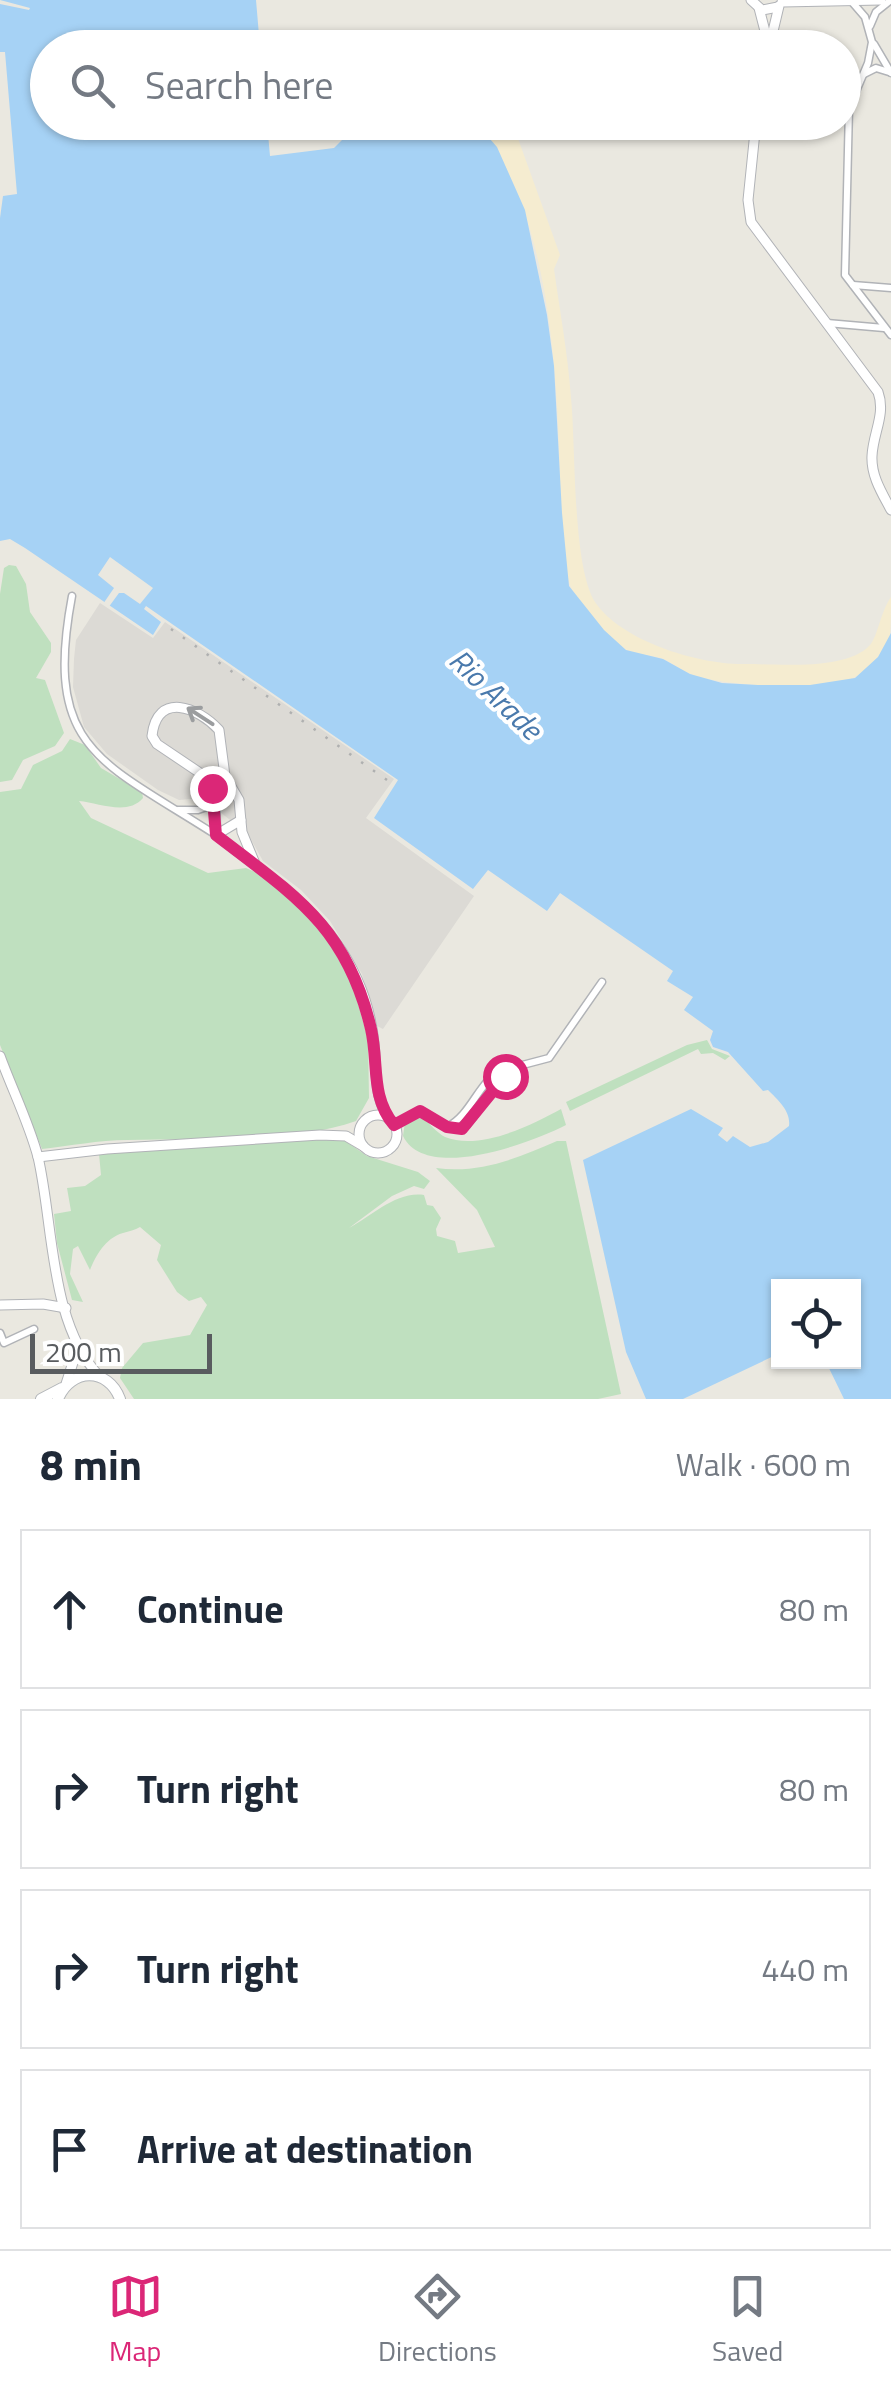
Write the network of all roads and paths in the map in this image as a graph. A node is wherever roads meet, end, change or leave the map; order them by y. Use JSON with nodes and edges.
{"nodes":[{"id":1,"x":819,"y":0,"type":"edge"},
{"id":2,"x":881,"y":0,"type":"edge"},
{"id":3,"x":891,"y":0,"type":"edge"},
{"id":4,"x":832,"y":1,"type":"edge"},
{"id":5,"x":850,"y":1,"type":"edge"},
{"id":6,"x":753,"y":2,"type":"edge"},
{"id":7,"x":782,"y":3,"type":"edge"},
{"id":8,"x":870,"y":27,"type":"junction"},
{"id":9,"x":765,"y":30,"type":"edge"},
{"id":10,"x":774,"y":30,"type":"edge"},
{"id":11,"x":872,"y":42,"type":"junction"},
{"id":12,"x":891,"y":73,"type":"edge"},
{"id":13,"x":863,"y":74,"type":"junction"},
{"id":14,"x":861,"y":77,"type":"edge"},
{"id":15,"x":754,"y":140,"type":"edge"},
{"id":16,"x":846,"y":140,"type":"edge"},
{"id":17,"x":852,"y":285,"type":"junction"},
{"id":18,"x":891,"y":288,"type":"edge"},
{"id":19,"x":826,"y":323,"type":"junction"},
{"id":20,"x":888,"y":331,"type":"edge"},
{"id":21,"x":891,"y":510,"type":"edge"},
{"id":22,"x":72,"y":596,"type":"dead end"},
{"id":23,"x":215,"y":804,"type":"junction"},
{"id":24,"x":177,"y":810,"type":"junction"},
{"id":25,"x":241,"y":820,"type":"junction"},
{"id":26,"x":216,"y":835,"type":"junction"},
{"id":27,"x":256,"y":866,"type":"junction"},
{"id":28,"x":602,"y":982,"type":"dead end"},
{"id":29,"x":0,"y":1056,"type":"edge"},
{"id":30,"x":376,"y":1074,"type":"junction"},
{"id":31,"x":412,"y":1105,"type":"dead end"},
{"id":32,"x":420,"y":1111,"type":"junction"},
{"id":33,"x":362,"y":1122,"type":"junction"},
{"id":34,"x":392,"y":1122,"type":"junction"},
{"id":35,"x":320,"y":1135,"type":"junction"},
{"id":36,"x":363,"y":1146,"type":"junction"},
{"id":37,"x":38,"y":1156,"type":"junction"},
{"id":38,"x":63,"y":1295,"type":"junction"},
{"id":39,"x":42,"y":1304,"type":"junction"},
{"id":40,"x":0,"y":1306,"type":"edge"},
{"id":41,"x":66,"y":1308,"type":"junction"},
{"id":42,"x":34,"y":1330,"type":"dead end"},
{"id":43,"x":0,"y":1332,"type":"edge"},
{"id":44,"x":2,"y":1344,"type":"edge"},
{"id":45,"x":78,"y":1347,"type":"junction"},
{"id":46,"x":100,"y":1377,"type":"junction"},
{"id":47,"x":63,"y":1390,"type":"edge"},
{"id":48,"x":40,"y":1399,"type":"edge"},
{"id":49,"x":121,"y":1399,"type":"edge"}],
"edges":[{"from":1,"to":4,"type":"street"},
{"from":2,"to":5,"type":"street"},
{"from":3,"to":8,"type":"street"},
{"from":4,"to":5,"type":"street"},
{"from":4,"to":7,"type":"street"},
{"from":5,"to":8,"type":"street"},
{"from":6,"to":7,"type":"street"},
{"from":6,"to":9,"type":"street"},
{"from":7,"to":10,"type":"street"},
{"from":8,"to":11,"type":"street"},
{"from":11,"to":12,"type":"street"},
{"from":11,"to":13,"type":"street"},
{"from":12,"to":13,"type":"street"},
{"from":13,"to":14,"type":"street"},
{"from":15,"to":19,"type":"street"},
{"from":16,"to":17,"type":"street"},
{"from":17,"to":18,"type":"street"},
{"from":17,"to":20,"type":"street"},
{"from":19,"to":20,"type":"street"},
{"from":19,"to":21,"type":"street"},
{"from":22,"to":24,"type":"street"},
{"from":23,"to":24,"type":"street"},
{"from":25,"to":23,"type":"street","one_way":true},
{"from":23,"to":26,"type":"street"},
{"from":24,"to":26,"type":"street"},
{"from":25,"to":26,"type":"street"},
{"from":25,"to":27,"type":"street"},
{"from":26,"to":27,"type":"street"},
{"from":27,"to":30,"type":"street"},
{"from":28,"to":32,"type":"street"},
{"from":29,"to":37,"type":"street"},
{"from":30,"to":33,"type":"street"},
{"from":30,"to":34,"type":"street"},
{"from":31,"to":32,"type":"street"},
{"from":32,"to":34,"type":"street"},
{"from":33,"to":34,"type":"street"},
{"from":33,"to":35,"type":"street"},
{"from":33,"to":36,"type":"street"},
{"from":34,"to":36,"type":"street"},
{"from":35,"to":36,"type":"street"},
{"from":35,"to":37,"type":"street"},
{"from":37,"to":38,"type":"street"},
{"from":38,"to":39,"type":"street"},
{"from":38,"to":41,"type":"street"},
{"from":39,"to":40,"type":"street"},
{"from":39,"to":41,"type":"street"},
{"from":41,"to":45,"type":"street"},
{"from":42,"to":44,"type":"street"},
{"from":43,"to":44,"type":"street"},
{"from":45,"to":46,"type":"street"},
{"from":45,"to":47,"type":"street"},
{"from":46,"to":47,"type":"main road"},
{"from":46,"to":49,"type":"main road"},
{"from":47,"to":48,"type":"main road"}]}
